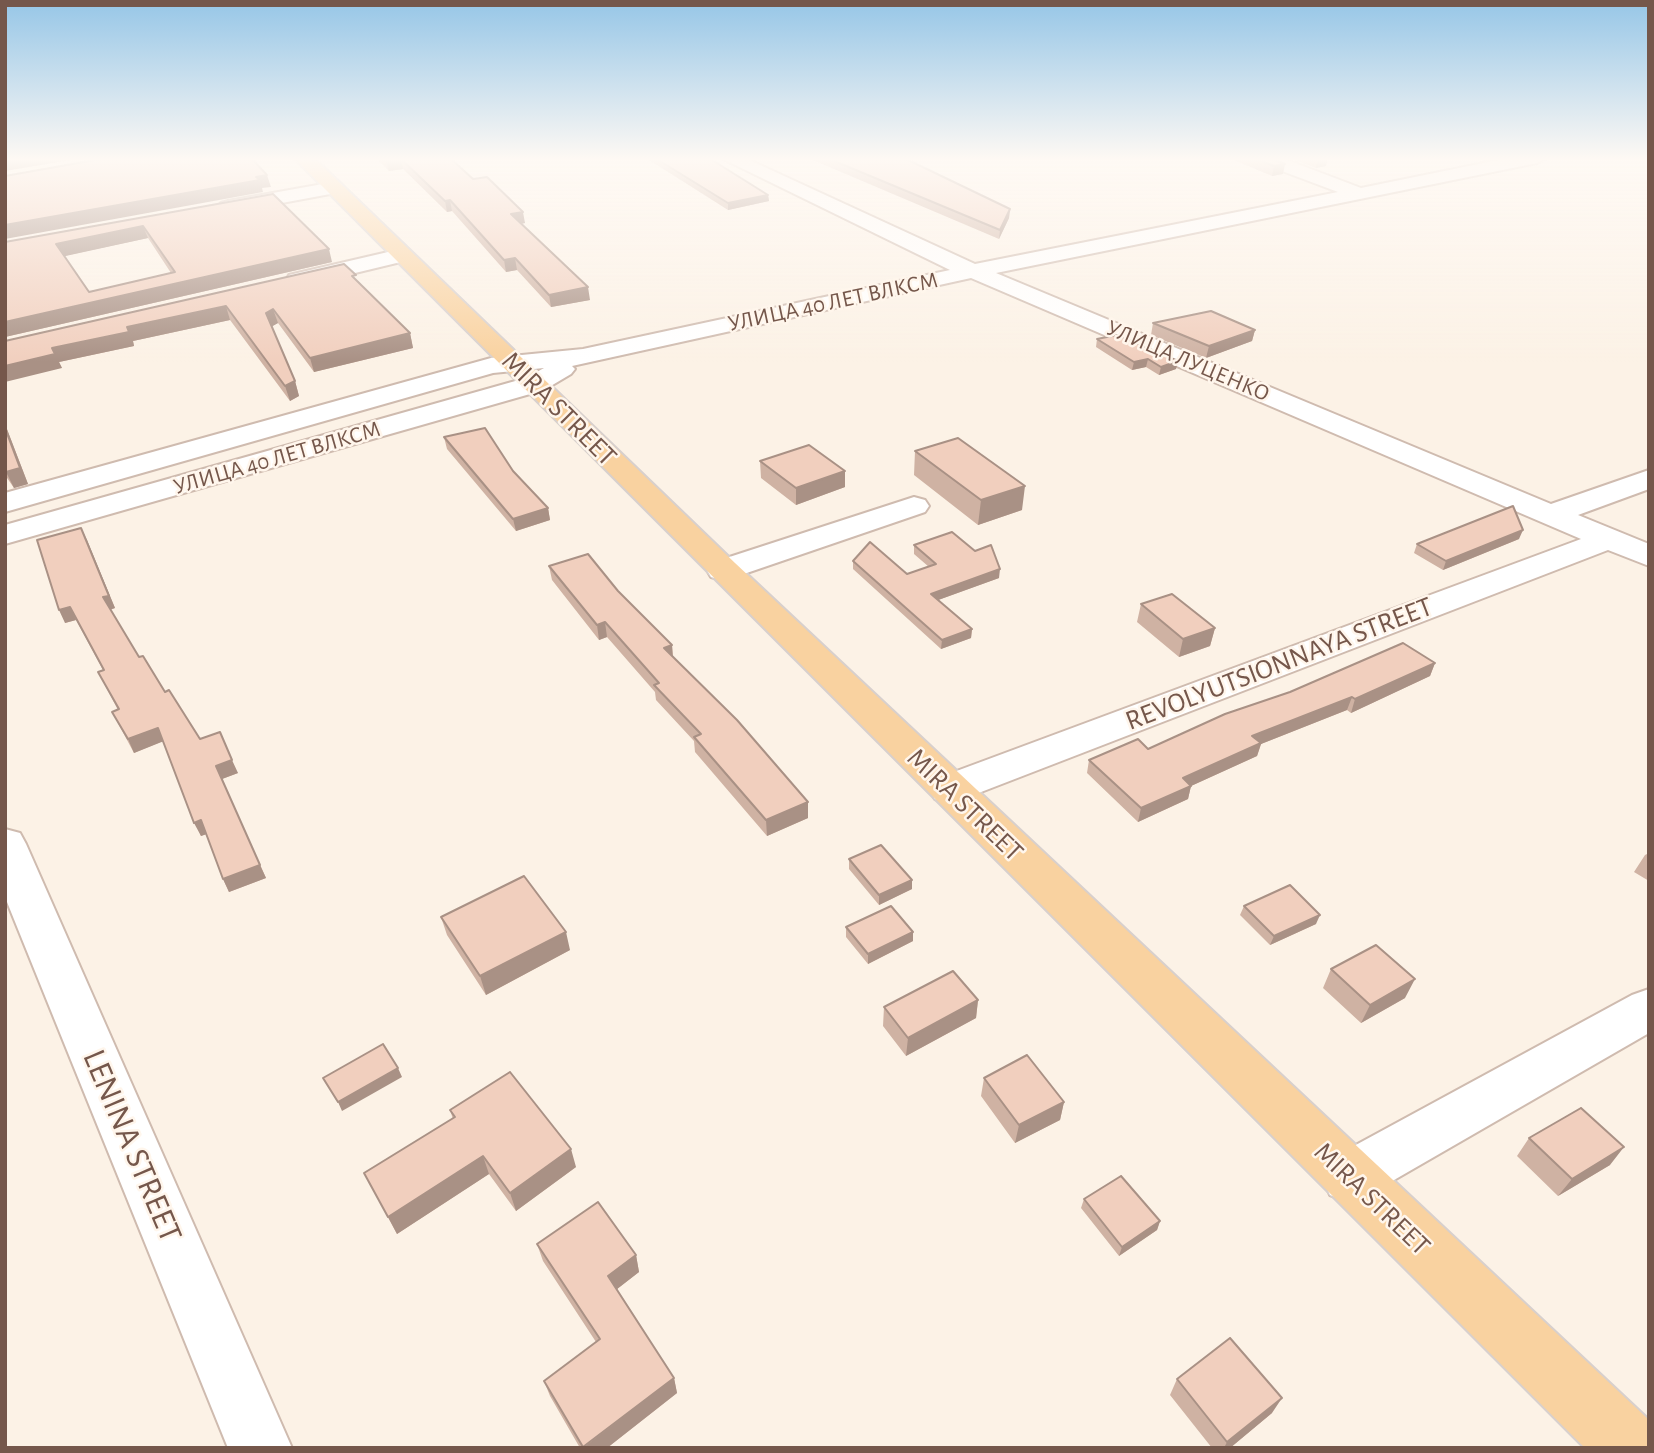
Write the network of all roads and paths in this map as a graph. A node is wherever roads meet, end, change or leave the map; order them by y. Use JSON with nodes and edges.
{"nodes":[{"id":1,"x":372,"y":226,"type":"edge"},
{"id":2,"x":873,"y":226,"type":"edge"},
{"id":3,"x":1201,"y":226,"type":"edge"},
{"id":4,"x":401,"y":255,"type":"junction"},
{"id":5,"x":974,"y":271,"type":"junction"},
{"id":6,"x":269,"y":286,"type":"edge"},
{"id":7,"x":524,"y":374,"type":"junction"},
{"id":8,"x":1649,"y":479,"type":"edge"},
{"id":9,"x":5,"y":503,"type":"edge"},
{"id":10,"x":915,"y":506,"type":"dead end"},
{"id":11,"x":1551,"y":513,"type":"junction"},
{"id":12,"x":5,"y":536,"type":"edge"},
{"id":13,"x":1609,"y":539,"type":"junction"},
{"id":14,"x":1649,"y":556,"type":"edge"},
{"id":15,"x":723,"y":570,"type":"junction"},
{"id":16,"x":949,"y":789,"type":"junction"},
{"id":17,"x":5,"y":844,"type":"edge"},
{"id":18,"x":1649,"y":1009,"type":"edge"},
{"id":19,"x":1349,"y":1177,"type":"junction"},
{"id":20,"x":260,"y":1448,"type":"edge"},
{"id":21,"x":1631,"y":1448,"type":"edge"}],
"edges":[{"from":1,"to":4,"type":"main road","name":"MIRA STREET"},
{"from":2,"to":5,"type":"street","name":"УЛИЦА ЛУЦЕНКО"},
{"from":3,"to":5,"type":"street","name":"УЛИЦА 40 ЛЕТ ВЛКСМ"},
{"from":4,"to":6,"type":"street"},
{"from":4,"to":7,"type":"main road","name":"MIRA STREET"},
{"from":5,"to":7,"type":"street","name":"УЛИЦА 40 ЛЕТ ВЛКСМ"},
{"from":5,"to":11,"type":"street","name":"УЛИЦА ЛУЦЕНКО"},
{"from":7,"to":9,"type":"street","name":"УЛИЦА 40 ЛЕТ ВЛКСМ"},
{"from":7,"to":12,"type":"street","name":"УЛИЦА 40 ЛЕТ ВЛКСМ"},
{"from":7,"to":15,"type":"main road","name":"MIRA STREET"},
{"from":8,"to":11,"type":"street"},
{"from":10,"to":15,"type":"street"},
{"from":11,"to":13,"type":"street","name":"УЛИЦА ЛУЦЕНКО"},
{"from":13,"to":14,"type":"street","name":"УЛИЦА ЛУЦЕНКО"},
{"from":13,"to":16,"type":"street","name":"REVOLYUTSIONNAYA STREET"},
{"from":15,"to":16,"type":"main road","name":"MIRA STREET"},
{"from":16,"to":19,"type":"main road","name":"MIRA STREET"},
{"from":17,"to":20,"type":"street","name":"LENINA STREET"},
{"from":18,"to":19,"type":"street"},
{"from":19,"to":21,"type":"main road","name":"MIRA STREET"}]}
